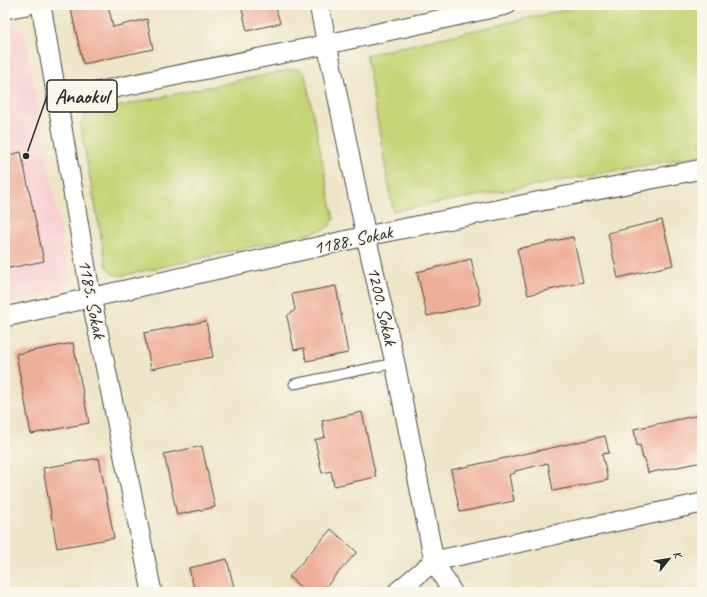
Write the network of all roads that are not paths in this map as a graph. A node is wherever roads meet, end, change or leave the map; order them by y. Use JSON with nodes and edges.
{"nodes":[{"id":1,"x":27,"y":5,"type":"edge"},
{"id":2,"x":41,"y":5,"type":"edge"},
{"id":3,"x":319,"y":5,"type":"edge"},
{"id":4,"x":506,"y":5,"type":"edge"},
{"id":5,"x":5,"y":9,"type":"edge"},
{"id":6,"x":328,"y":44,"type":"junction"},
{"id":7,"x":57,"y":100,"type":"junction"},
{"id":8,"x":702,"y":169,"type":"edge"},
{"id":9,"x":366,"y":236,"type":"junction"},
{"id":10,"x":91,"y":297,"type":"junction"},
{"id":11,"x":5,"y":317,"type":"edge"},
{"id":12,"x":396,"y":363,"type":"junction"},
{"id":13,"x":294,"y":384,"type":"dead end"},
{"id":14,"x":702,"y":503,"type":"edge"},
{"id":15,"x":434,"y":561,"type":"junction"},
{"id":16,"x":152,"y":592,"type":"edge"},
{"id":17,"x":397,"y":592,"type":"edge"},
{"id":18,"x":452,"y":592,"type":"edge"}],
"edges":[{"from":1,"to":5,"type":"street"},
{"from":2,"to":7,"type":"street","name":"1185. Sokak"},
{"from":3,"to":6,"type":"street","name":"1200. Sokak"},
{"from":4,"to":6,"type":"street"},
{"from":6,"to":7,"type":"street"},
{"from":6,"to":9,"type":"street","name":"1200. Sokak"},
{"from":7,"to":10,"type":"street","name":"1185. Sokak"},
{"from":8,"to":9,"type":"street","name":"1188. Sokak"},
{"from":9,"to":10,"type":"street","name":"1188. Sokak"},
{"from":9,"to":12,"type":"street","name":"1200. Sokak"},
{"from":10,"to":11,"type":"street","name":"1188. Sokak"},
{"from":10,"to":16,"type":"street","name":"1185. Sokak"},
{"from":12,"to":13,"type":"lane"},
{"from":12,"to":15,"type":"street","name":"1200. Sokak"},
{"from":14,"to":15,"type":"street"},
{"from":15,"to":17,"type":"street"},
{"from":15,"to":18,"type":"street","name":"1200. Sokak"}]}
